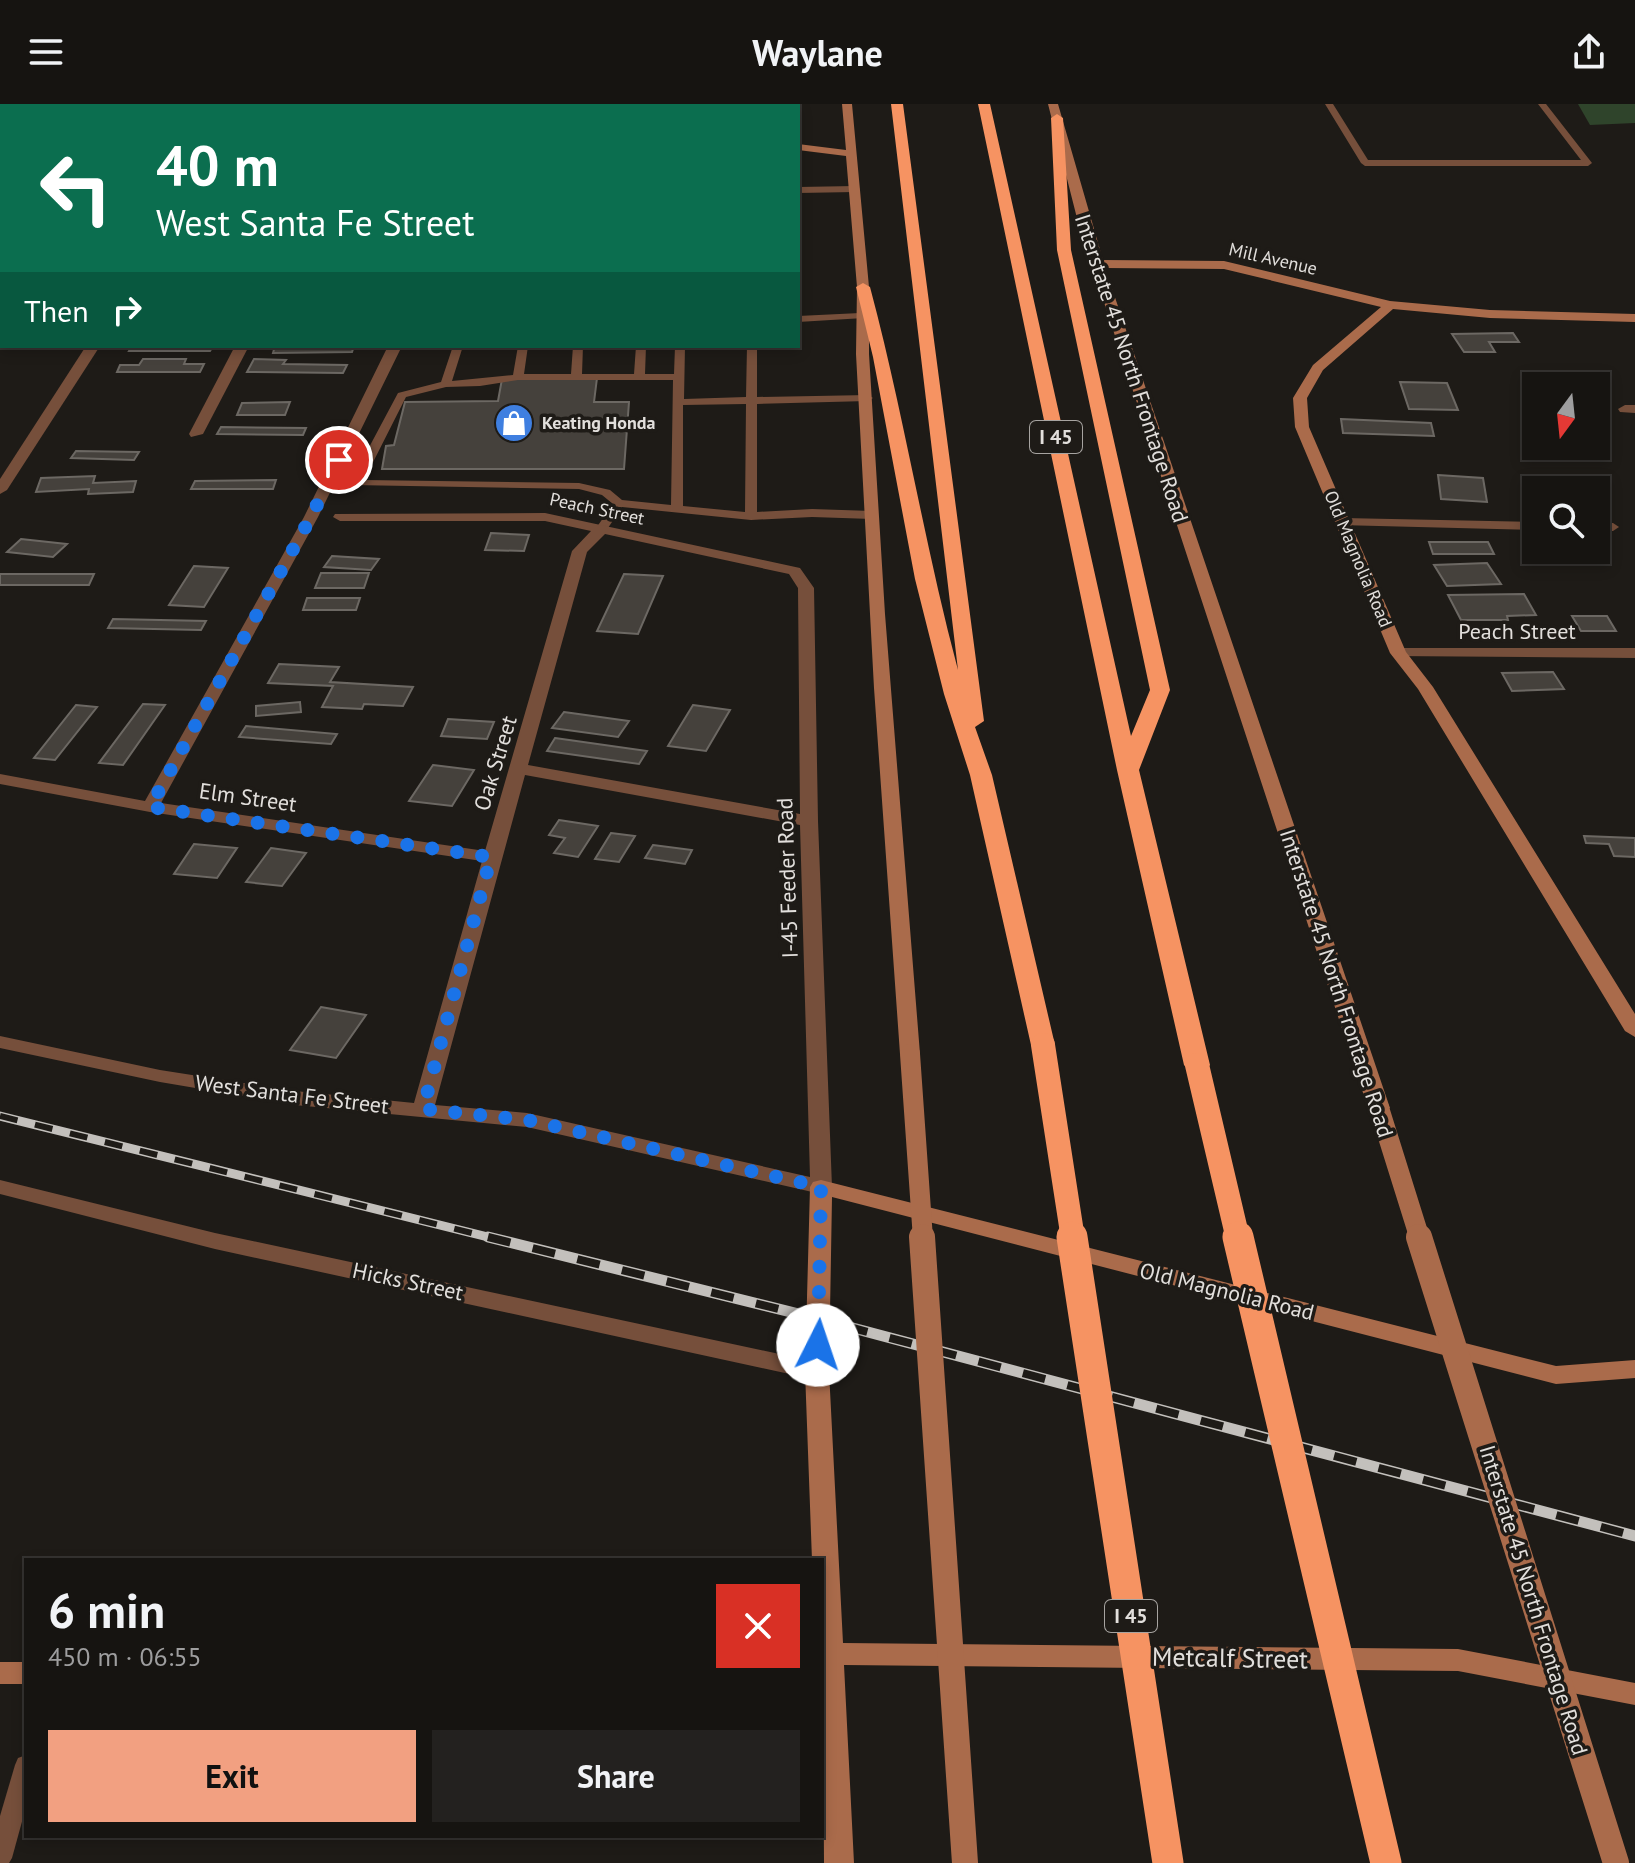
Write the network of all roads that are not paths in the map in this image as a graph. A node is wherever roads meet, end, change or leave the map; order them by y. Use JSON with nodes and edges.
{"nodes":[{"id":1,"x":847,"y":104,"type":"edge"},
{"id":2,"x":897,"y":104,"type":"edge"},
{"id":3,"x":984,"y":104,"type":"edge"},
{"id":4,"x":1329,"y":104,"type":"edge"},
{"id":5,"x":1542,"y":104,"type":"edge"},
{"id":6,"x":1055,"y":111,"type":"edge"},
{"id":7,"x":800,"y":147,"type":"edge"},
{"id":8,"x":852,"y":153,"type":"junction"},
{"id":9,"x":855,"y":189,"type":"junction"},
{"id":10,"x":800,"y":190,"type":"edge"},
{"id":11,"x":1098,"y":264,"type":"junction"},
{"id":12,"x":863,"y":287,"type":"junction"},
{"id":13,"x":1390,"y":305,"type":"junction"},
{"id":14,"x":860,"y":316,"type":"junction"},
{"id":15,"x":1635,"y":318,"type":"edge"},
{"id":16,"x":800,"y":319,"type":"edge"},
{"id":17,"x":92,"y":348,"type":"edge"},
{"id":18,"x":241,"y":348,"type":"edge"},
{"id":19,"x":394,"y":348,"type":"edge"},
{"id":20,"x":457,"y":348,"type":"edge"},
{"id":21,"x":523,"y":348,"type":"edge"},
{"id":22,"x":578,"y":348,"type":"edge"},
{"id":23,"x":641,"y":348,"type":"edge"},
{"id":24,"x":680,"y":348,"type":"edge"},
{"id":25,"x":752,"y":348,"type":"edge"},
{"id":26,"x":518,"y":377,"type":"junction"},
{"id":27,"x":576,"y":377,"type":"junction"},
{"id":28,"x":639,"y":377,"type":"junction"},
{"id":29,"x":680,"y":377,"type":"junction"},
{"id":30,"x":446,"y":384,"type":"junction"},
{"id":31,"x":868,"y":398,"type":"junction"},
{"id":32,"x":678,"y":402,"type":"junction"},
{"id":33,"x":749,"y":402,"type":"junction"},
{"id":34,"x":196,"y":434,"type":"dead end"},
{"id":35,"x":0,"y":490,"type":"edge"},
{"id":36,"x":619,"y":503,"type":"junction"},
{"id":37,"x":677,"y":508,"type":"junction"},
{"id":38,"x":872,"y":515,"type":"junction"},
{"id":39,"x":751,"y":516,"type":"junction"},
{"id":40,"x":340,"y":517,"type":"dead end"},
{"id":41,"x":1343,"y":522,"type":"junction"},
{"id":42,"x":1522,"y":526,"type":"edge"},
{"id":43,"x":600,"y":531,"type":"junction"},
{"id":44,"x":795,"y":571,"type":"joint"},
{"id":45,"x":1398,"y":653,"type":"junction"},
{"id":46,"x":1635,"y":653,"type":"edge"},
{"id":47,"x":520,"y":769,"type":"junction"},
{"id":48,"x":1128,"y":770,"type":"junction"},
{"id":49,"x":981,"y":775,"type":"junction"},
{"id":50,"x":0,"y":779,"type":"edge"},
{"id":51,"x":150,"y":807,"type":"junction"},
{"id":52,"x":809,"y":821,"type":"junction"},
{"id":53,"x":491,"y":857,"type":"junction"},
{"id":54,"x":1635,"y":1031,"type":"edge"},
{"id":55,"x":0,"y":1042,"type":"edge"},
{"id":56,"x":423,"y":1109,"type":"junction"},
{"id":57,"x":0,"y":1187,"type":"edge"},
{"id":58,"x":821,"y":1187,"type":"junction"},
{"id":59,"x":1635,"y":1369,"type":"edge"},
{"id":60,"x":817,"y":1371,"type":"junction"},
{"id":61,"x":823,"y":1558,"type":"edge"},
{"id":62,"x":824,"y":1591,"type":"edge"},
{"id":63,"x":826,"y":1654,"type":"edge"},
{"id":64,"x":0,"y":1673,"type":"edge"},
{"id":65,"x":24,"y":1673,"type":"edge"},
{"id":66,"x":1635,"y":1694,"type":"edge"},
{"id":67,"x":24,"y":1772,"type":"edge"},
{"id":68,"x":0,"y":1858,"type":"edge"},
{"id":69,"x":839,"y":1863,"type":"edge"},
{"id":70,"x":965,"y":1863,"type":"edge"},
{"id":71,"x":1168,"y":1863,"type":"edge"},
{"id":72,"x":1386,"y":1863,"type":"edge"},
{"id":73,"x":1616,"y":1863,"type":"edge"}],
"edges":[{"from":1,"to":8,"type":"main road"},
{"from":2,"to":49,"type":"highway","number":"I 45"},
{"from":3,"to":48,"type":"highway","number":"I 45"},
{"from":4,"to":5,"type":"lane"},
{"from":6,"to":11,"type":"main road","name":"Interstate 45 North Frontage Road"},
{"from":6,"to":48,"type":"highway"},
{"from":7,"to":8,"type":"main road"},
{"from":8,"to":9,"type":"main road"},
{"from":9,"to":10,"type":"lane"},
{"from":9,"to":12,"type":"main road"},
{"from":11,"to":13,"type":"main road","name":"Mill Avenue"},
{"from":11,"to":73,"type":"main road","name":"Interstate 45 North Frontage Road","bridge":true},
{"from":12,"to":14,"type":"main road"},
{"from":12,"to":49,"type":"highway"},
{"from":13,"to":15,"type":"main road"},
{"from":13,"to":41,"type":"main road","name":"Old Magnolia Road"},
{"from":14,"to":16,"type":"lane"},
{"from":14,"to":31,"type":"main road"},
{"from":17,"to":35,"type":"street"},
{"from":18,"to":34,"type":"street"},
{"from":19,"to":51,"type":"street"},
{"from":20,"to":30,"type":"lane"},
{"from":21,"to":26,"type":"lane"},
{"from":22,"to":27,"type":"lane"},
{"from":23,"to":28,"type":"lane"},
{"from":24,"to":29,"type":"lane"},
{"from":25,"to":33,"type":"lane"},
{"from":26,"to":27,"type":"lane"},
{"from":26,"to":30,"type":"lane"},
{"from":27,"to":28,"type":"lane"},
{"from":28,"to":29,"type":"lane"},
{"from":29,"to":32,"type":"lane"},
{"from":30,"to":36,"type":"lane"},
{"from":31,"to":33,"type":"lane"},
{"from":31,"to":38,"type":"main road"},
{"from":32,"to":33,"type":"lane"},
{"from":32,"to":37,"type":"lane"},
{"from":33,"to":39,"type":"lane"},
{"from":36,"to":37,"type":"lane"},
{"from":36,"to":43,"type":"lane"},
{"from":37,"to":39,"type":"lane"},
{"from":38,"to":39,"type":"lane"},
{"from":38,"to":70,"type":"main road","bridge":true},
{"from":40,"to":43,"type":"street","name":"Peach Street"},
{"from":41,"to":42,"type":"lane"},
{"from":41,"to":45,"type":"main road","name":"Old Magnolia Road"},
{"from":43,"to":44,"type":"street","name":"Peach Street"},
{"from":43,"to":47,"type":"street","name":"Oak Street"},
{"from":44,"to":52,"type":"street","name":"I-45 Feeder Road"},
{"from":45,"to":46,"type":"street","name":"Peach Street"},
{"from":45,"to":54,"type":"main road","name":"Old Magnolia Road"},
{"from":47,"to":52,"type":"street"},
{"from":47,"to":53,"type":"street","name":"Oak Street"},
{"from":48,"to":72,"type":"highway","number":"I 45","bridge":true},
{"from":49,"to":71,"type":"highway","number":"I 45","bridge":true},
{"from":50,"to":51,"type":"street","name":"Elm Street"},
{"from":51,"to":53,"type":"street","name":"Elm Street"},
{"from":52,"to":58,"type":"street","name":"I-45 Feeder Road"},
{"from":53,"to":56,"type":"street","name":"Oak Street"},
{"from":55,"to":56,"type":"street","name":"West Santa Fe Street"},
{"from":56,"to":58,"type":"street","name":"West Santa Fe Street"},
{"from":57,"to":60,"type":"street","name":"Hicks Street"},
{"from":58,"to":59,"type":"main road","name":"Old Magnolia Road"},
{"from":58,"to":60,"type":"main road"},
{"from":60,"to":61,"type":"main road"},
{"from":62,"to":63,"type":"main road"},
{"from":63,"to":66,"type":"main road","name":"Metcalf Street"},
{"from":63,"to":69,"type":"main road"},
{"from":64,"to":65,"type":"main road"},
{"from":67,"to":68,"type":"lane"}]}
